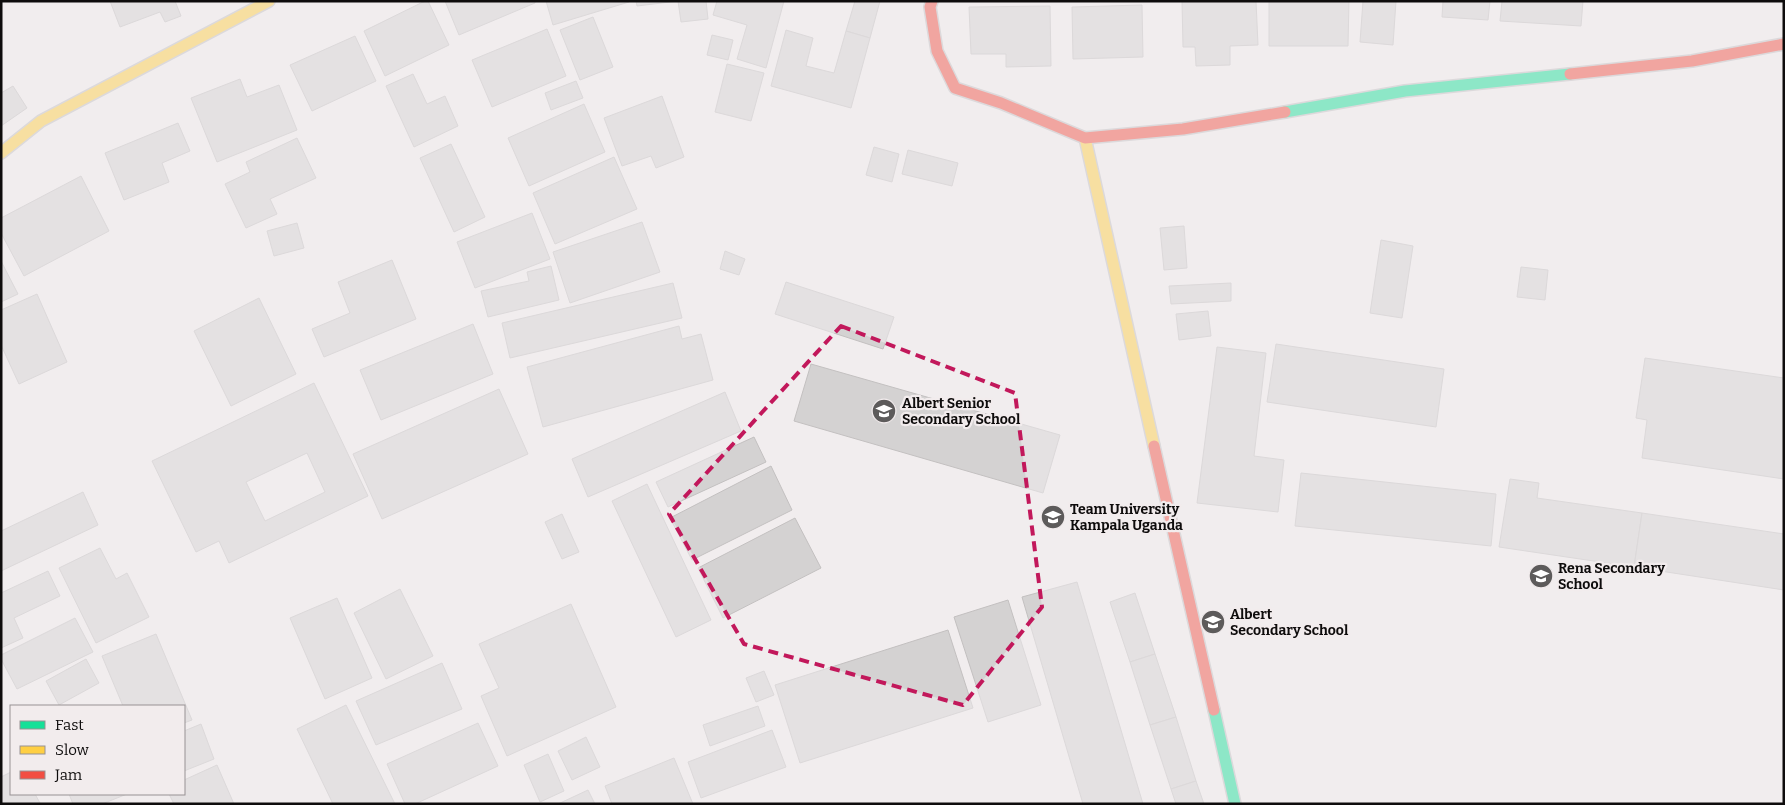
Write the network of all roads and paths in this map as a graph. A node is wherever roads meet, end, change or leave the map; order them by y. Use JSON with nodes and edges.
{"nodes":[{"id":1,"x":269,"y":1,"type":"edge"},
{"id":2,"x":932,"y":1,"type":"edge"},
{"id":3,"x":1784,"y":44,"type":"edge"},
{"id":4,"x":1085,"y":138,"type":"junction"},
{"id":5,"x":1,"y":154,"type":"edge"},
{"id":6,"x":1235,"y":804,"type":"edge"}],
"edges":[{"from":1,"to":5,"type":"street"},
{"from":2,"to":4,"type":"street"},
{"from":3,"to":4,"type":"street"},
{"from":4,"to":6,"type":"street"}]}
